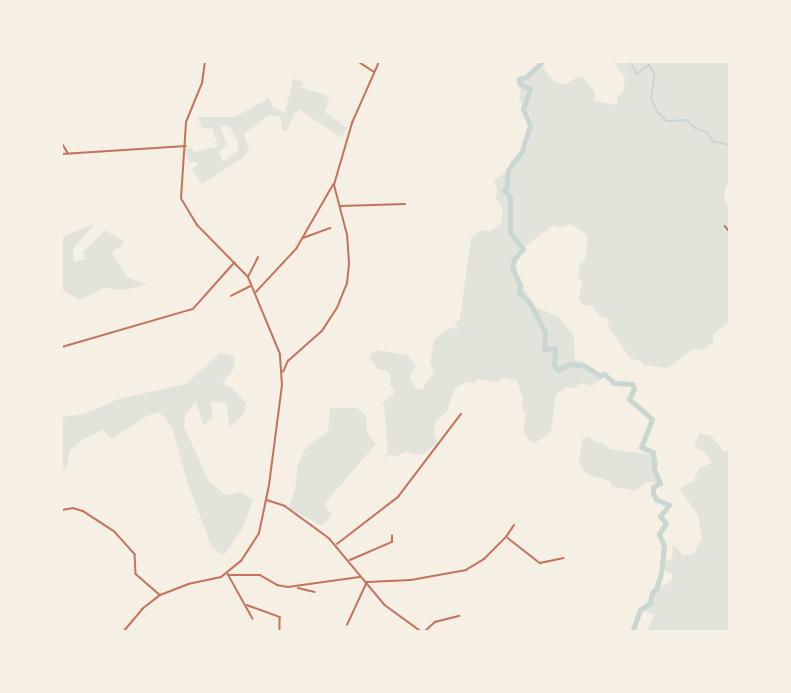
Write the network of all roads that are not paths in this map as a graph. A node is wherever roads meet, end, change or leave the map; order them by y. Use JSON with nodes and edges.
{"nodes":[{"id":1,"x":205,"y":62,"type":"edge"},
{"id":2,"x":358,"y":62,"type":"edge"},
{"id":3,"x":379,"y":62,"type":"edge"},
{"id":4,"x":375,"y":72,"type":"junction"},
{"id":5,"x":62,"y":143,"type":"edge"},
{"id":6,"x":186,"y":146,"type":"junction"},
{"id":7,"x":68,"y":153,"type":"junction"},
{"id":8,"x":62,"y":154,"type":"edge"},
{"id":9,"x":334,"y":185,"type":"junction"},
{"id":10,"x":405,"y":204,"type":"dead end"},
{"id":11,"x":339,"y":206,"type":"junction"},
{"id":12,"x":725,"y":226,"type":"dead end"},
{"id":13,"x":330,"y":228,"type":"dead end"},
{"id":14,"x":729,"y":232,"type":"edge"},
{"id":15,"x":302,"y":238,"type":"junction"},
{"id":16,"x":258,"y":257,"type":"dead end"},
{"id":17,"x":234,"y":262,"type":"junction"},
{"id":18,"x":248,"y":277,"type":"junction"},
{"id":19,"x":252,"y":286,"type":"junction"},
{"id":20,"x":255,"y":293,"type":"junction"},
{"id":21,"x":231,"y":296,"type":"dead end"},
{"id":22,"x":62,"y":347,"type":"edge"},
{"id":23,"x":283,"y":372,"type":"junction"},
{"id":24,"x":461,"y":414,"type":"dead end"},
{"id":25,"x":267,"y":500,"type":"junction"},
{"id":26,"x":62,"y":510,"type":"edge"},
{"id":27,"x":514,"y":525,"type":"dead end"},
{"id":28,"x":392,"y":536,"type":"dead end"},
{"id":29,"x":506,"y":537,"type":"junction"},
{"id":30,"x":336,"y":544,"type":"junction"},
{"id":31,"x":563,"y":558,"type":"dead end"},
{"id":32,"x":348,"y":561,"type":"junction"},
{"id":33,"x":228,"y":574,"type":"junction"},
{"id":34,"x":360,"y":577,"type":"junction"},
{"id":35,"x":366,"y":584,"type":"junction"},
{"id":36,"x":296,"y":587,"type":"junction"},
{"id":37,"x":315,"y":592,"type":"dead end"},
{"id":38,"x":160,"y":595,"type":"junction"},
{"id":39,"x":247,"y":605,"type":"junction"},
{"id":40,"x":459,"y":616,"type":"dead end"},
{"id":41,"x":253,"y":619,"type":"dead end"},
{"id":42,"x":347,"y":626,"type":"dead end"},
{"id":43,"x":123,"y":632,"type":"edge"},
{"id":44,"x":280,"y":632,"type":"edge"},
{"id":45,"x":423,"y":632,"type":"edge"}],
"edges":[{"from":1,"to":6,"type":"street"},
{"from":2,"to":4,"type":"street"},
{"from":3,"to":4,"type":"street"},
{"from":4,"to":9,"type":"street"},
{"from":5,"to":7,"type":"street"},
{"from":6,"to":7,"type":"street"},
{"from":6,"to":17,"type":"street"},
{"from":7,"to":8,"type":"street"},
{"from":9,"to":11,"type":"street"},
{"from":9,"to":15,"type":"street"},
{"from":10,"to":11,"type":"street"},
{"from":11,"to":23,"type":"street"},
{"from":12,"to":14,"type":"street"},
{"from":13,"to":15,"type":"street"},
{"from":15,"to":20,"type":"street"},
{"from":16,"to":18,"type":"street"},
{"from":17,"to":18,"type":"street"},
{"from":17,"to":22,"type":"street"},
{"from":18,"to":19,"type":"street"},
{"from":19,"to":20,"type":"street"},
{"from":19,"to":21,"type":"street"},
{"from":20,"to":23,"type":"street"},
{"from":23,"to":25,"type":"street"},
{"from":24,"to":30,"type":"street"},
{"from":25,"to":30,"type":"street"},
{"from":25,"to":33,"type":"street"},
{"from":26,"to":38,"type":"street"},
{"from":27,"to":29,"type":"street"},
{"from":28,"to":32,"type":"street"},
{"from":29,"to":31,"type":"street"},
{"from":29,"to":35,"type":"street"},
{"from":30,"to":32,"type":"street"},
{"from":32,"to":34,"type":"street"},
{"from":33,"to":36,"type":"street"},
{"from":33,"to":38,"type":"street"},
{"from":33,"to":39,"type":"street"},
{"from":34,"to":35,"type":"street"},
{"from":34,"to":36,"type":"street"},
{"from":35,"to":42,"type":"street"},
{"from":35,"to":45,"type":"street"},
{"from":36,"to":37,"type":"street"},
{"from":38,"to":43,"type":"street"},
{"from":39,"to":41,"type":"street"},
{"from":39,"to":44,"type":"street"},
{"from":40,"to":45,"type":"street"}]}
